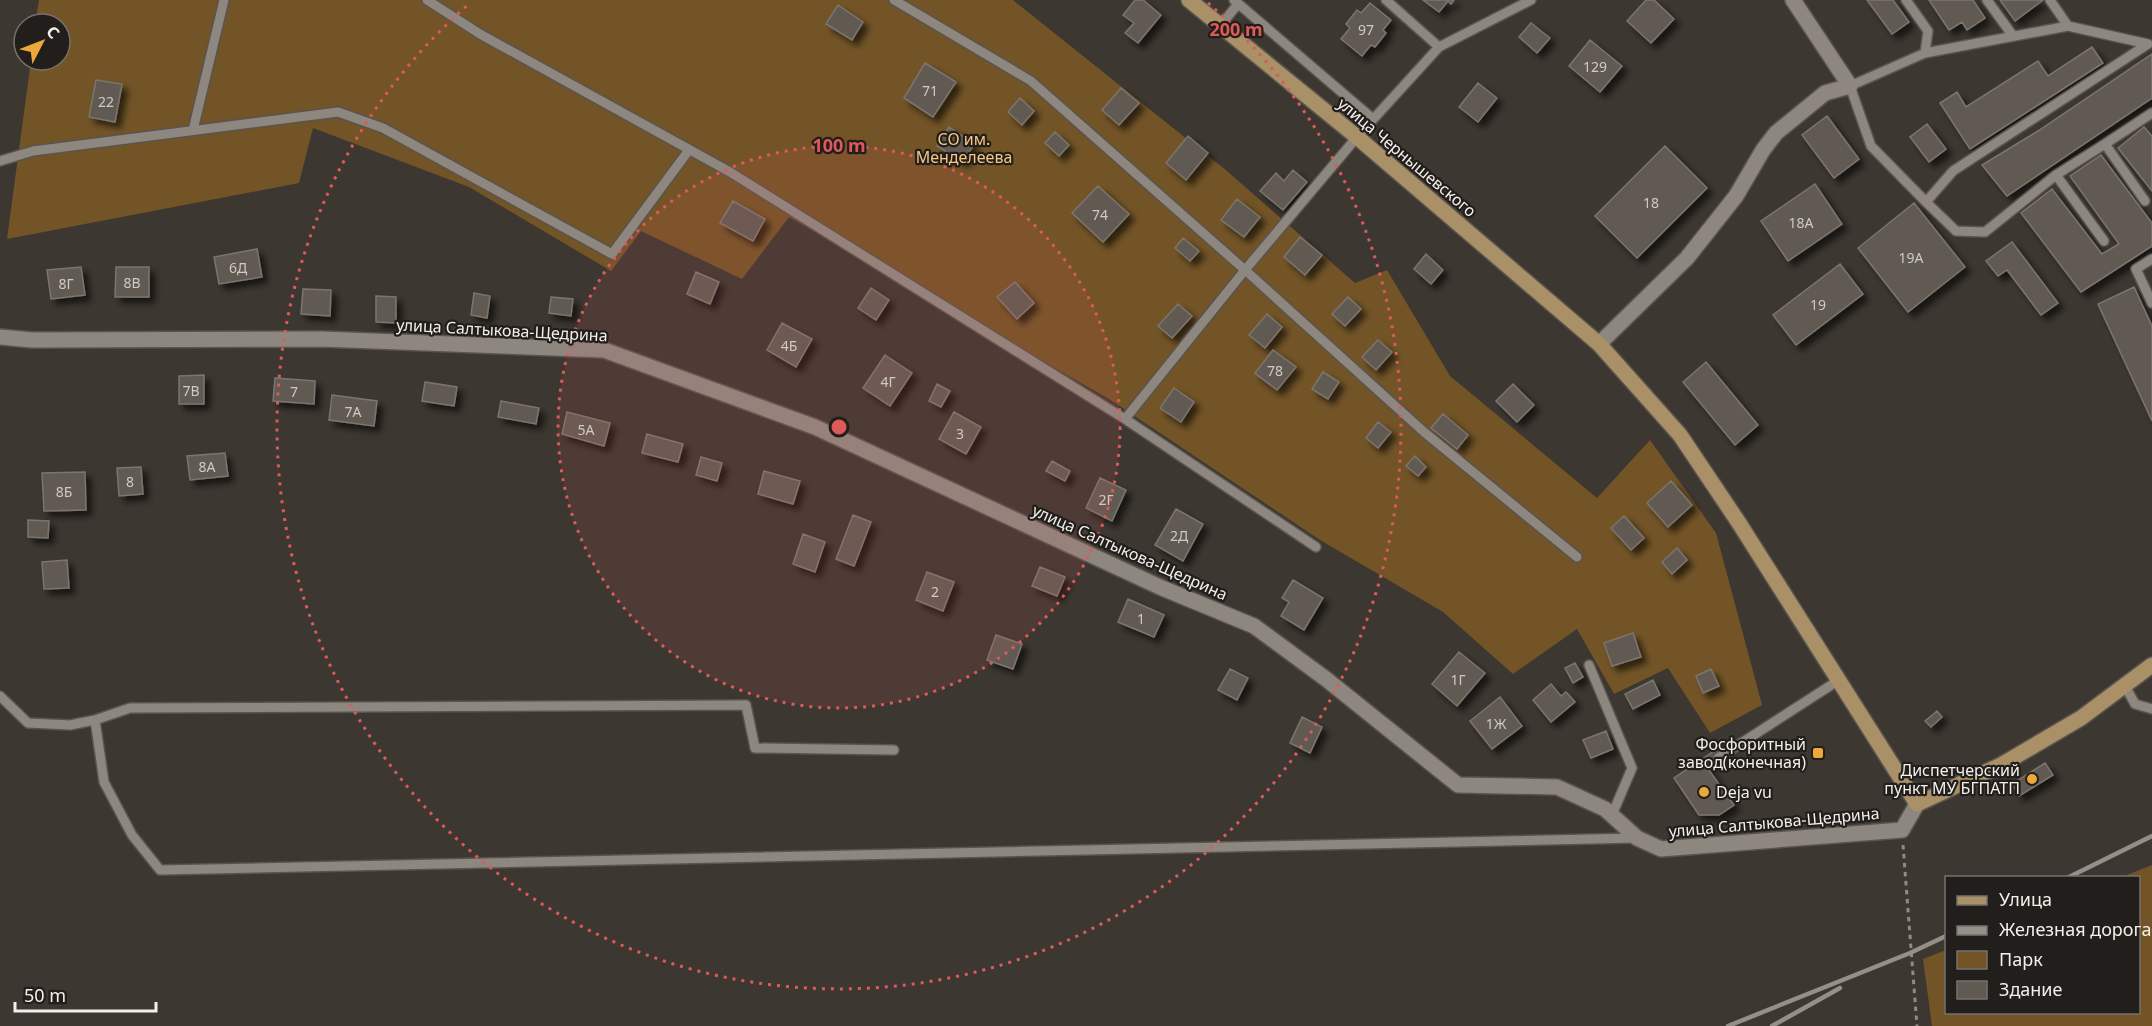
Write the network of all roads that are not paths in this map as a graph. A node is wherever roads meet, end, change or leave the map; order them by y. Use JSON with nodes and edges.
{"nodes":[{"id":1,"x":224,"y":0,"type":"edge"},
{"id":2,"x":427,"y":0,"type":"edge"},
{"id":3,"x":894,"y":0,"type":"edge"},
{"id":4,"x":1189,"y":0,"type":"edge"},
{"id":5,"x":1386,"y":0,"type":"edge"},
{"id":6,"x":1531,"y":0,"type":"edge"},
{"id":7,"x":1793,"y":0,"type":"edge"},
{"id":8,"x":1906,"y":0,"type":"edge"},
{"id":9,"x":1988,"y":0,"type":"edge"},
{"id":10,"x":2050,"y":0,"type":"edge"},
{"id":11,"x":1236,"y":2,"type":"edge"},
{"id":12,"x":1220,"y":26,"type":"junction"},
{"id":13,"x":2068,"y":26,"type":"junction"},
{"id":14,"x":2013,"y":36,"type":"junction"},
{"id":15,"x":1439,"y":47,"type":"junction"},
{"id":16,"x":1925,"y":53,"type":"junction"},
{"id":17,"x":1850,"y":86,"type":"junction"},
{"id":18,"x":2152,"y":113,"type":"edge"},
{"id":19,"x":1373,"y":119,"type":"junction"},
{"id":20,"x":193,"y":130,"type":"junction"},
{"id":21,"x":1357,"y":137,"type":"junction"},
{"id":22,"x":2105,"y":144,"type":"junction"},
{"id":23,"x":689,"y":150,"type":"junction"},
{"id":24,"x":0,"y":160,"type":"edge"},
{"id":25,"x":2055,"y":175,"type":"junction"},
{"id":26,"x":2145,"y":201,"type":"dead end"},
{"id":27,"x":1926,"y":202,"type":"junction"},
{"id":28,"x":2104,"y":241,"type":"dead end"},
{"id":29,"x":2152,"y":260,"type":"edge"},
{"id":30,"x":1245,"y":270,"type":"junction"},
{"id":31,"x":2152,"y":303,"type":"edge"},
{"id":32,"x":0,"y":337,"type":"edge"},
{"id":33,"x":1599,"y":344,"type":"junction"},
{"id":34,"x":1125,"y":419,"type":"junction"},
{"id":35,"x":1316,"y":547,"type":"dead end"},
{"id":36,"x":1577,"y":557,"type":"dead end"},
{"id":37,"x":1589,"y":665,"type":"dead end"},
{"id":38,"x":2152,"y":665,"type":"edge"},
{"id":39,"x":1839,"y":680,"type":"junction"},
{"id":40,"x":2125,"y":686,"type":"junction"},
{"id":41,"x":0,"y":696,"type":"edge"},
{"id":42,"x":2152,"y":709,"type":"edge"},
{"id":43,"x":94,"y":720,"type":"junction"},
{"id":44,"x":894,"y":750,"type":"dead end"},
{"id":45,"x":1718,"y":758,"type":"dead end"},
{"id":46,"x":1917,"y":804,"type":"junction"},
{"id":47,"x":1612,"y":815,"type":"junction"},
{"id":48,"x":1637,"y":838,"type":"junction"}],
"edges":[{"from":1,"to":20,"type":"lane"},
{"from":2,"to":23,"type":"lane"},
{"from":3,"to":30,"type":"lane"},
{"from":4,"to":12,"type":"street","name":"улица Чернышевского"},
{"from":5,"to":15,"type":"lane"},
{"from":6,"to":15,"type":"lane"},
{"from":7,"to":17,"type":"street"},
{"from":8,"to":16,"type":"lane"},
{"from":9,"to":14,"type":"lane"},
{"from":10,"to":13,"type":"lane"},
{"from":11,"to":12,"type":"lane"},
{"from":11,"to":19,"type":"lane"},
{"from":12,"to":21,"type":"street","name":"улица Чернышевского"},
{"from":13,"to":14,"type":"lane"},
{"from":13,"to":27,"type":"lane"},
{"from":14,"to":16,"type":"lane"},
{"from":15,"to":19,"type":"lane"},
{"from":16,"to":17,"type":"lane"},
{"from":17,"to":27,"type":"lane"},
{"from":17,"to":33,"type":"street"},
{"from":18,"to":22,"type":"lane"},
{"from":19,"to":21,"type":"lane"},
{"from":20,"to":23,"type":"lane"},
{"from":20,"to":24,"type":"lane"},
{"from":21,"to":30,"type":"lane"},
{"from":21,"to":33,"type":"street","name":"улица Чернышевского"},
{"from":22,"to":25,"type":"lane"},
{"from":22,"to":26,"type":"lane"},
{"from":23,"to":34,"type":"lane"},
{"from":25,"to":27,"type":"lane"},
{"from":25,"to":28,"type":"lane"},
{"from":29,"to":31,"type":"lane"},
{"from":30,"to":34,"type":"lane"},
{"from":30,"to":36,"type":"lane"},
{"from":32,"to":47,"type":"street","name":"улица Салтыкова-Щедрина"},
{"from":33,"to":39,"type":"street","name":"улица Чернышевского"},
{"from":34,"to":35,"type":"lane"},
{"from":37,"to":47,"type":"lane"},
{"from":38,"to":40,"type":"street"},
{"from":39,"to":45,"type":"lane"},
{"from":39,"to":46,"type":"street","name":"улица Чернышевского"},
{"from":40,"to":42,"type":"lane"},
{"from":40,"to":46,"type":"street"},
{"from":41,"to":43,"type":"lane"},
{"from":43,"to":44,"type":"lane"},
{"from":43,"to":48,"type":"lane"},
{"from":46,"to":48,"type":"street","name":"улица Салтыкова-Щедрина"},
{"from":47,"to":48,"type":"street","name":"улица Салтыкова-Щедрина"}]}
